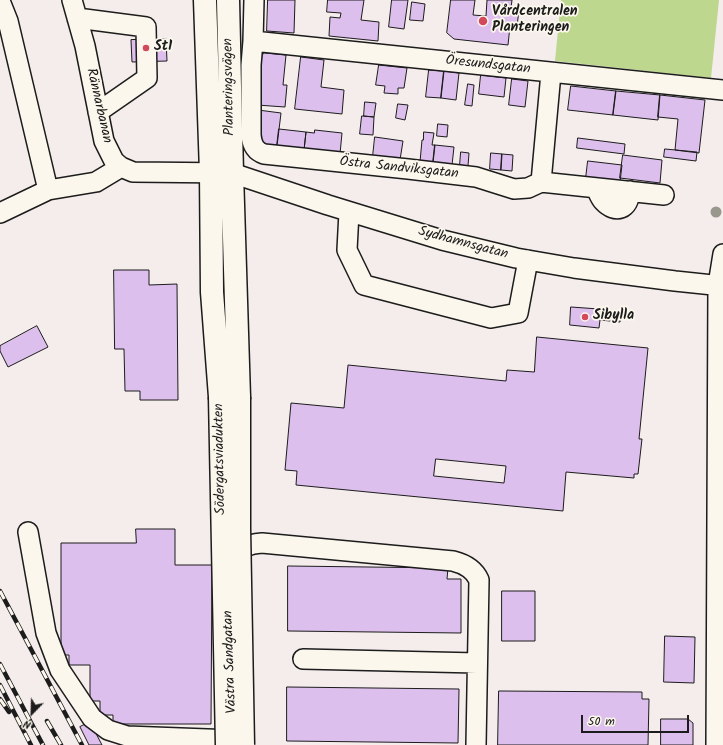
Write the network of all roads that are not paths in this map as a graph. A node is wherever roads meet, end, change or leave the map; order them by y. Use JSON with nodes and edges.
{"nodes":[{"id":1,"x":205,"y":0,"type":"edge"},
{"id":2,"x":228,"y":0,"type":"edge"},
{"id":3,"x":254,"y":0,"type":"edge"},
{"id":4,"x":0,"y":1,"type":"edge"},
{"id":5,"x":74,"y":9,"type":"edge"},
{"id":6,"x":253,"y":41,"type":"junction"},
{"id":7,"x":551,"y":73,"type":"junction"},
{"id":8,"x":723,"y":90,"type":"edge"},
{"id":9,"x":98,"y":112,"type":"junction"},
{"id":10,"x":255,"y":149,"type":"joint"},
{"id":11,"x":121,"y":167,"type":"junction"},
{"id":12,"x":210,"y":172,"type":"junction"},
{"id":13,"x":232,"y":173,"type":"junction"},
{"id":14,"x":541,"y":182,"type":"junction"},
{"id":15,"x":48,"y":190,"type":"junction"},
{"id":16,"x":664,"y":195,"type":"dead end"},
{"id":17,"x":350,"y":212,"type":"junction"},
{"id":18,"x":0,"y":213,"type":"edge"},
{"id":19,"x":723,"y":254,"type":"edge"},
{"id":20,"x":528,"y":260,"type":"junction"},
{"id":21,"x":721,"y":285,"type":"edge"},
{"id":22,"x":230,"y":397,"type":"junction"},
{"id":23,"x":28,"y":532,"type":"dead end"},
{"id":24,"x":303,"y":658,"type":"dead end"},
{"id":25,"x":477,"y":663,"type":"junction"},
{"id":26,"x":234,"y":744,"type":"edge"},
{"id":27,"x":476,"y":745,"type":"edge"},
{"id":28,"x":716,"y":745,"type":"edge"}],
"edges":[{"from":1,"to":12,"type":"main road","name":"Planteringsvägen"},
{"from":2,"to":13,"type":"main road","name":"Planteringsvägen"},
{"from":3,"to":6,"type":"street","name":"Planteringsvägen"},
{"from":4,"to":15,"type":"street"},
{"from":5,"to":9,"type":"street","name":"Rännarbanan"},
{"from":5,"to":9,"type":"street"},
{"from":6,"to":7,"type":"street","name":"Öresundsgatan"},
{"from":6,"to":10,"type":"street","name":"Planteringsvägen"},
{"from":7,"to":8,"type":"street","name":"Öresundsgatan"},
{"from":7,"to":14,"type":"street"},
{"from":9,"to":11,"type":"street","name":"Rännarbanan"},
{"from":10,"to":14,"type":"street","name":"Östra Sandviksgatan"},
{"from":11,"to":12,"type":"street"},
{"from":11,"to":15,"type":"street"},
{"from":12,"to":13,"type":"street","name":"Sydhamnsgatan"},
{"from":12,"to":22,"type":"main road","name":"Södergatsviadukten"},
{"from":13,"to":17,"type":"street","name":"Sydhamnsgatan"},
{"from":13,"to":22,"type":"main road","name":"Södergatsviadukten"},
{"from":14,"to":16,"type":"street","name":"Östra Sandviksgatan"},
{"from":15,"to":18,"type":"street"},
{"from":17,"to":20,"type":"street","name":"Sydhamnsgatan"},
{"from":17,"to":20,"type":"street"},
{"from":19,"to":21,"type":"street"},
{"from":20,"to":21,"type":"street","name":"Sydhamnsgatan"},
{"from":21,"to":28,"type":"street"},
{"from":22,"to":26,"type":"main road","name":"Södergatsviadukten","bridge":true},
{"from":23,"to":26,"type":"street"},
{"from":24,"to":25,"type":"street"},
{"from":25,"to":26,"type":"street","name":"Västra Sandgatan"},
{"from":25,"to":27,"type":"street","name":"Västra Sandgatan"}]}
